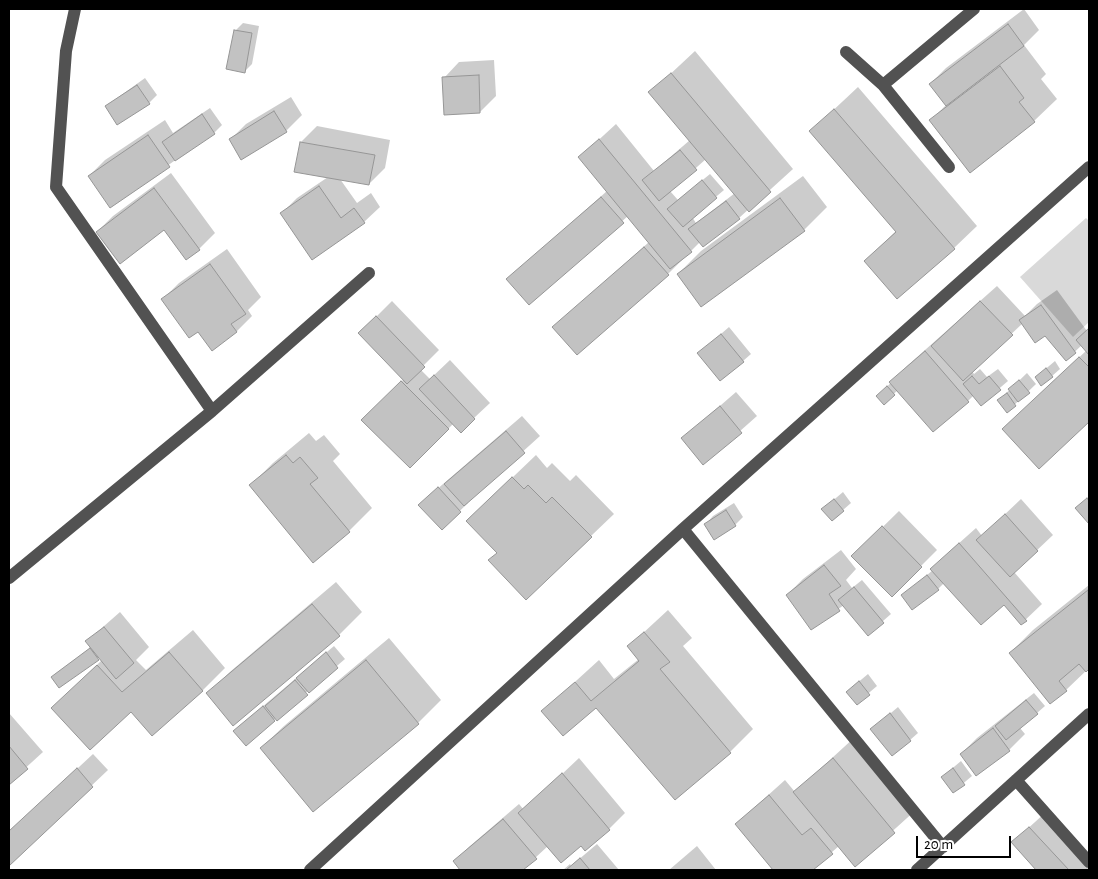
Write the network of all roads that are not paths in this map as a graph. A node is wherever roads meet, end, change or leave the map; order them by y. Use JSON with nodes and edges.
{"nodes":[{"id":1,"x":75,"y":9,"type":"edge"},
{"id":2,"x":974,"y":9,"type":"edge"},
{"id":3,"x":846,"y":52,"type":"dead end"},
{"id":4,"x":883,"y":85,"type":"junction"},
{"id":5,"x":949,"y":167,"type":"dead end"},
{"id":6,"x":1089,"y":167,"type":"edge"},
{"id":7,"x":369,"y":273,"type":"dead end"},
{"id":8,"x":212,"y":411,"type":"junction"},
{"id":9,"x":683,"y":529,"type":"junction"},
{"id":10,"x":9,"y":578,"type":"edge"},
{"id":11,"x":1089,"y":714,"type":"edge"},
{"id":12,"x":1016,"y":780,"type":"junction"},
{"id":13,"x":943,"y":847,"type":"junction"},
{"id":14,"x":1089,"y":862,"type":"edge"},
{"id":15,"x":310,"y":870,"type":"edge"},
{"id":16,"x":917,"y":870,"type":"edge"}],
"edges":[{"from":1,"to":8,"type":"street"},
{"from":2,"to":4,"type":"street"},
{"from":3,"to":4,"type":"street"},
{"from":4,"to":5,"type":"street"},
{"from":6,"to":9,"type":"street"},
{"from":7,"to":8,"type":"street"},
{"from":8,"to":10,"type":"street"},
{"from":9,"to":13,"type":"street"},
{"from":9,"to":15,"type":"street"},
{"from":11,"to":12,"type":"street"},
{"from":12,"to":13,"type":"street"},
{"from":12,"to":14,"type":"street"},
{"from":13,"to":16,"type":"street"}]}
